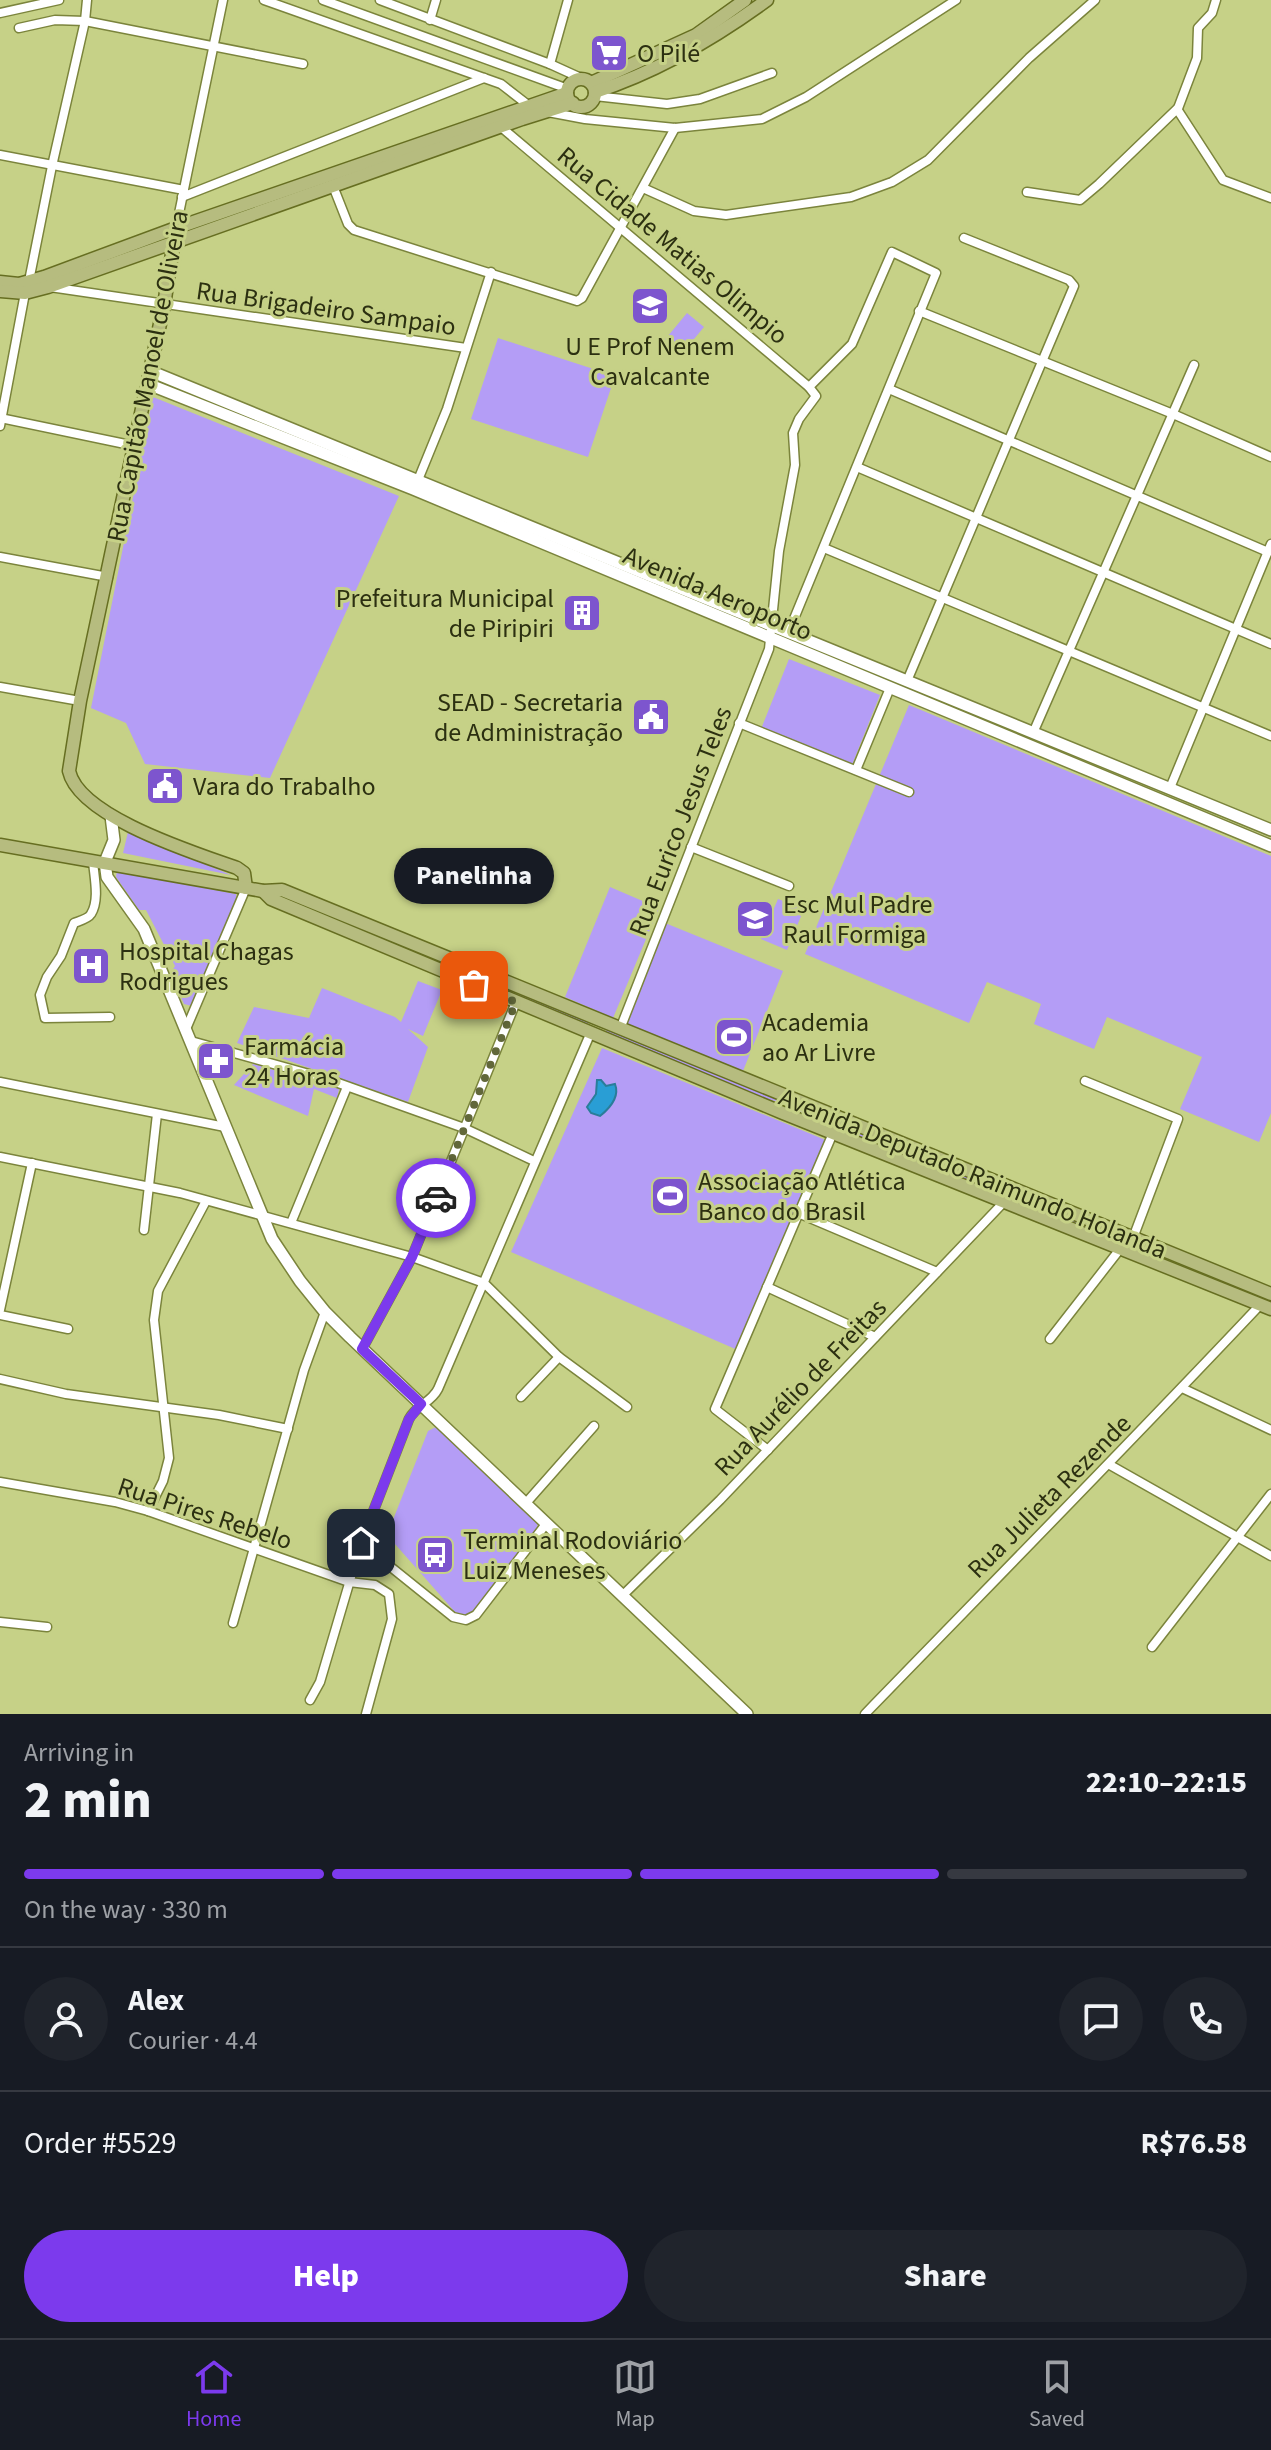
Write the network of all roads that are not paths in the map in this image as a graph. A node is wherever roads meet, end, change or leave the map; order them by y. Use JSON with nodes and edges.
{"nodes":[{"id":1,"x":59,"y":0,"type":"edge"},
{"id":2,"x":87,"y":0,"type":"edge"},
{"id":3,"x":223,"y":0,"type":"edge"},
{"id":4,"x":264,"y":0,"type":"edge"},
{"id":5,"x":323,"y":0,"type":"edge"},
{"id":6,"x":380,"y":0,"type":"edge"},
{"id":7,"x":436,"y":0,"type":"edge"},
{"id":8,"x":568,"y":0,"type":"edge"},
{"id":9,"x":745,"y":0,"type":"edge"},
{"id":10,"x":767,"y":0,"type":"edge"},
{"id":11,"x":956,"y":0,"type":"edge"},
{"id":12,"x":1095,"y":0,"type":"edge"},
{"id":13,"x":1216,"y":0,"type":"edge"},
{"id":14,"x":0,"y":13,"type":"edge"},
{"id":15,"x":430,"y":20,"type":"junction"},
{"id":16,"x":85,"y":21,"type":"junction"},
{"id":17,"x":19,"y":28,"type":"dead end"},
{"id":18,"x":215,"y":46,"type":"junction"},
{"id":19,"x":303,"y":64,"type":"dead end"},
{"id":20,"x":550,"y":64,"type":"junction"},
{"id":21,"x":772,"y":73,"type":"dead end"},
{"id":22,"x":484,"y":78,"type":"junction"},
{"id":23,"x":591,"y":87,"type":"junction"},
{"id":24,"x":569,"y":95,"type":"junction"},
{"id":25,"x":528,"y":105,"type":"junction"},
{"id":26,"x":1177,"y":110,"type":"junction"},
{"id":27,"x":545,"y":111,"type":"junction"},
{"id":28,"x":501,"y":127,"type":"junction"},
{"id":29,"x":675,"y":128,"type":"junction"},
{"id":30,"x":0,"y":155,"type":"edge"},
{"id":31,"x":52,"y":166,"type":"junction"},
{"id":32,"x":333,"y":186,"type":"junction"},
{"id":33,"x":643,"y":188,"type":"junction"},
{"id":34,"x":1027,"y":192,"type":"dead end"},
{"id":35,"x":183,"y":194,"type":"junction"},
{"id":36,"x":1271,"y":198,"type":"edge"},
{"id":37,"x":622,"y":227,"type":"junction"},
{"id":38,"x":175,"y":235,"type":"junction"},
{"id":39,"x":964,"y":238,"type":"dead end"},
{"id":40,"x":491,"y":272,"type":"junction"},
{"id":41,"x":0,"y":282,"type":"edge"},
{"id":42,"x":46,"y":282,"type":"junction"},
{"id":43,"x":27,"y":287,"type":"junction"},
{"id":44,"x":0,"y":291,"type":"edge"},
{"id":45,"x":164,"y":305,"type":"junction"},
{"id":46,"x":919,"y":311,"type":"junction"},
{"id":47,"x":466,"y":348,"type":"junction"},
{"id":48,"x":1043,"y":363,"type":"junction"},
{"id":49,"x":1194,"y":365,"type":"dead end"},
{"id":50,"x":149,"y":378,"type":"junction"},
{"id":51,"x":809,"y":387,"type":"junction"},
{"id":52,"x":889,"y":389,"type":"junction"},
{"id":53,"x":816,"y":396,"type":"joint"},
{"id":54,"x":1173,"y":414,"type":"junction"},
{"id":55,"x":1,"y":421,"type":"edge"},
{"id":56,"x":1010,"y":440,"type":"junction"},
{"id":57,"x":135,"y":446,"type":"junction"},
{"id":58,"x":1271,"y":457,"type":"edge"},
{"id":59,"x":857,"y":467,"type":"junction"},
{"id":60,"x":418,"y":480,"type":"junction"},
{"id":61,"x":1137,"y":496,"type":"junction"},
{"id":62,"x":976,"y":520,"type":"junction"},
{"id":63,"x":824,"y":548,"type":"junction"},
{"id":64,"x":1270,"y":548,"type":"edge"},
{"id":65,"x":0,"y":557,"type":"edge"},
{"id":66,"x":1103,"y":573,"type":"junction"},
{"id":67,"x":108,"y":577,"type":"junction"},
{"id":68,"x":943,"y":598,"type":"junction"},
{"id":69,"x":773,"y":626,"type":"junction"},
{"id":70,"x":1236,"y":629,"type":"junction"},
{"id":71,"x":789,"y":631,"type":"junction"},
{"id":72,"x":771,"y":639,"type":"junction"},
{"id":73,"x":1271,"y":644,"type":"edge"},
{"id":74,"x":1069,"y":651,"type":"junction"},
{"id":75,"x":907,"y":681,"type":"junction"},
{"id":76,"x":0,"y":687,"type":"edge"},
{"id":77,"x":890,"y":688,"type":"junction"},
{"id":78,"x":80,"y":701,"type":"junction"},
{"id":79,"x":1204,"y":707,"type":"junction"},
{"id":80,"x":739,"y":723,"type":"junction"},
{"id":81,"x":1033,"y":733,"type":"junction"},
{"id":82,"x":1271,"y":736,"type":"edge"},
{"id":83,"x":856,"y":770,"type":"junction"},
{"id":84,"x":1170,"y":788,"type":"junction"},
{"id":85,"x":909,"y":792,"type":"dead end"},
{"id":86,"x":111,"y":816,"type":"junction"},
{"id":87,"x":131,"y":826,"type":"junction"},
{"id":88,"x":1271,"y":830,"type":"edge"},
{"id":89,"x":114,"y":840,"type":"junction"},
{"id":90,"x":0,"y":845,"type":"edge"},
{"id":91,"x":1271,"y":846,"type":"edge"},
{"id":92,"x":691,"y":847,"type":"junction"},
{"id":93,"x":99,"y":862,"type":"junction"},
{"id":94,"x":789,"y":886,"type":"dead end"},
{"id":95,"x":246,"y":888,"type":"junction"},
{"id":96,"x":269,"y":893,"type":"junction"},
{"id":97,"x":516,"y":1002,"type":"junction"},
{"id":98,"x":110,"y":1017,"type":"dead end"},
{"id":99,"x":186,"y":1029,"type":"junction"},
{"id":100,"x":620,"y":1029,"type":"junction"},
{"id":101,"x":591,"y":1032,"type":"junction"},
{"id":102,"x":191,"y":1041,"type":"junction"},
{"id":103,"x":1085,"y":1081,"type":"dead end"},
{"id":104,"x":0,"y":1082,"type":"edge"},
{"id":105,"x":347,"y":1087,"type":"junction"},
{"id":106,"x":791,"y":1099,"type":"junction"},
{"id":107,"x":783,"y":1113,"type":"junction"},
{"id":108,"x":157,"y":1114,"type":"junction"},
{"id":109,"x":225,"y":1127,"type":"junction"},
{"id":110,"x":464,"y":1128,"type":"junction"},
{"id":111,"x":833,"y":1133,"type":"junction"},
{"id":112,"x":0,"y":1157,"type":"edge"},
{"id":113,"x":534,"y":1161,"type":"junction"},
{"id":114,"x":32,"y":1163,"type":"junction"},
{"id":115,"x":149,"y":1185,"type":"junction"},
{"id":116,"x":206,"y":1201,"type":"junction"},
{"id":117,"x":1003,"y":1203,"type":"junction"},
{"id":118,"x":798,"y":1213,"type":"junction"},
{"id":119,"x":261,"y":1215,"type":"junction"},
{"id":120,"x":291,"y":1223,"type":"junction"},
{"id":121,"x":144,"y":1230,"type":"dead end"},
{"id":122,"x":1133,"y":1238,"type":"junction"},
{"id":123,"x":1120,"y":1249,"type":"junction"},
{"id":124,"x":412,"y":1257,"type":"junction"},
{"id":125,"x":1180,"y":1265,"type":"junction"},
{"id":126,"x":937,"y":1272,"type":"junction"},
{"id":127,"x":484,"y":1283,"type":"junction"},
{"id":128,"x":767,"y":1287,"type":"junction"},
{"id":129,"x":1269,"y":1289,"type":"edge"},
{"id":130,"x":1266,"y":1307,"type":"edge"},
{"id":131,"x":325,"y":1312,"type":"junction"},
{"id":132,"x":0,"y":1313,"type":"edge"},
{"id":133,"x":68,"y":1329,"type":"dead end"},
{"id":134,"x":875,"y":1337,"type":"junction"},
{"id":135,"x":1050,"y":1339,"type":"dead end"},
{"id":136,"x":362,"y":1349,"type":"junction"},
{"id":137,"x":559,"y":1357,"type":"junction"},
{"id":138,"x":0,"y":1379,"type":"edge"},
{"id":139,"x":1182,"y":1388,"type":"junction"},
{"id":140,"x":521,"y":1397,"type":"dead end"},
{"id":141,"x":421,"y":1404,"type":"junction"},
{"id":142,"x":627,"y":1407,"type":"dead end"},
{"id":143,"x":165,"y":1409,"type":"junction"},
{"id":144,"x":594,"y":1426,"type":"dead end"},
{"id":145,"x":288,"y":1429,"type":"junction"},
{"id":146,"x":1271,"y":1430,"type":"edge"},
{"id":147,"x":768,"y":1450,"type":"junction"},
{"id":148,"x":1110,"y":1465,"type":"junction"},
{"id":149,"x":0,"y":1482,"type":"edge"},
{"id":150,"x":1271,"y":1494,"type":"edge"},
{"id":151,"x":526,"y":1503,"type":"junction"},
{"id":152,"x":148,"y":1511,"type":"junction"},
{"id":153,"x":546,"y":1524,"type":"junction"},
{"id":154,"x":1238,"y":1537,"type":"junction"},
{"id":155,"x":361,"y":1543,"type":"junction"},
{"id":156,"x":255,"y":1550,"type":"junction"},
{"id":157,"x":1271,"y":1556,"type":"edge"},
{"id":158,"x":349,"y":1582,"type":"junction"},
{"id":159,"x":622,"y":1596,"type":"junction"},
{"id":160,"x":0,"y":1622,"type":"edge"},
{"id":161,"x":233,"y":1623,"type":"dead end"},
{"id":162,"x":47,"y":1627,"type":"dead end"},
{"id":163,"x":1152,"y":1647,"type":"dead end"},
{"id":164,"x":310,"y":1700,"type":"dead end"},
{"id":165,"x":366,"y":1714,"type":"edge"},
{"id":166,"x":747,"y":1714,"type":"edge"},
{"id":167,"x":865,"y":1714,"type":"edge"}],
"edges":[{"from":1,"to":14,"type":"street"},
{"from":2,"to":16,"type":"street"},
{"from":3,"to":18,"type":"street","name":"Rua Capitão Manoel de Oliveira"},
{"from":4,"to":22,"type":"street"},
{"from":5,"to":24,"type":"street"},
{"from":6,"to":15,"type":"street"},
{"from":7,"to":15,"type":"street"},
{"from":8,"to":20,"type":"street"},
{"from":9,"to":23,"type":"main road"},
{"from":10,"to":23,"type":"main road"},
{"from":11,"to":29,"type":"street"},
{"from":12,"to":33,"type":"street"},
{"from":13,"to":26,"type":"street"},
{"from":15,"to":20,"type":"street"},
{"from":16,"to":17,"type":"street"},
{"from":16,"to":18,"type":"street"},
{"from":16,"to":31,"type":"street"},
{"from":18,"to":19,"type":"street"},
{"from":18,"to":35,"type":"street","name":"Rua Capitão Manoel de Oliveira"},
{"from":20,"to":23,"type":"street"},
{"from":21,"to":23,"type":"street"},
{"from":22,"to":25,"type":"street"},
{"from":22,"to":35,"type":"street"},
{"from":23,"to":24,"type":"main road"},
{"from":23,"to":24,"type":"main road"},
{"from":24,"to":25,"type":"main road"},
{"from":24,"to":27,"type":"main road"},
{"from":25,"to":38,"type":"main road"},
{"from":26,"to":34,"type":"street"},
{"from":26,"to":36,"type":"street"},
{"from":27,"to":28,"type":"main road"},
{"from":27,"to":29,"type":"street"},
{"from":28,"to":32,"type":"main road"},
{"from":28,"to":37,"type":"street","name":"Rua Cidade Matias Olimpio"},
{"from":29,"to":33,"type":"street"},
{"from":30,"to":31,"type":"street"},
{"from":31,"to":35,"type":"street"},
{"from":31,"to":43,"type":"street"},
{"from":32,"to":38,"type":"main road"},
{"from":32,"to":40,"type":"street"},
{"from":33,"to":37,"type":"street"},
{"from":35,"to":38,"type":"street","name":"Rua Capitão Manoel de Oliveira"},
{"from":37,"to":40,"type":"street"},
{"from":37,"to":51,"type":"street","name":"Rua Cidade Matias Olimpio"},
{"from":38,"to":42,"type":"main road"},
{"from":38,"to":45,"type":"main road","name":"Rua Capitão Manoel de Oliveira"},
{"from":39,"to":48,"type":"street"},
{"from":40,"to":47,"type":"street"},
{"from":41,"to":43,"type":"main road"},
{"from":42,"to":43,"type":"main road"},
{"from":42,"to":45,"type":"street","name":"Rua Brigadeiro Sampaio"},
{"from":43,"to":44,"type":"main road"},
{"from":43,"to":55,"type":"street"},
{"from":45,"to":47,"type":"street","name":"Rua Brigadeiro Sampaio"},
{"from":45,"to":50,"type":"main road","name":"Rua Capitão Manoel de Oliveira"},
{"from":46,"to":48,"type":"street"},
{"from":46,"to":51,"type":"street"},
{"from":46,"to":52,"type":"street"},
{"from":47,"to":60,"type":"street"},
{"from":48,"to":54,"type":"street"},
{"from":48,"to":56,"type":"street"},
{"from":49,"to":54,"type":"street"},
{"from":50,"to":57,"type":"main road","name":"Rua Capitão Manoel de Oliveira"},
{"from":50,"to":60,"type":"street","name":"Avenida Aeroporto"},
{"from":50,"to":72,"type":"street","name":"Avenida Aeroporto"},
{"from":51,"to":53,"type":"street","name":"Rua Cidade Matias Olimpio"},
{"from":52,"to":56,"type":"street"},
{"from":52,"to":59,"type":"street"},
{"from":53,"to":69,"type":"street","name":"Rua Eurico Jesus Teles"},
{"from":54,"to":58,"type":"street"},
{"from":54,"to":61,"type":"street"},
{"from":55,"to":57,"type":"street"},
{"from":56,"to":61,"type":"street"},
{"from":56,"to":62,"type":"street"},
{"from":57,"to":67,"type":"main road","name":"Rua Capitão Manoel de Oliveira"},
{"from":59,"to":62,"type":"street"},
{"from":59,"to":63,"type":"street"},
{"from":60,"to":69,"type":"street","name":"Avenida Aeroporto"},
{"from":61,"to":64,"type":"street"},
{"from":61,"to":66,"type":"street"},
{"from":62,"to":66,"type":"street"},
{"from":62,"to":68,"type":"street"},
{"from":63,"to":68,"type":"street"},
{"from":63,"to":71,"type":"street"},
{"from":64,"to":70,"type":"street"},
{"from":65,"to":67,"type":"street"},
{"from":66,"to":70,"type":"street"},
{"from":66,"to":74,"type":"street"},
{"from":67,"to":78,"type":"main road","name":"Rua Capitão Manoel de Oliveira"},
{"from":68,"to":74,"type":"street"},
{"from":68,"to":75,"type":"street"},
{"from":69,"to":71,"type":"street","name":"Avenida Aeroporto"},
{"from":69,"to":72,"type":"street","name":"Rua Eurico Jesus Teles"},
{"from":70,"to":73,"type":"street"},
{"from":70,"to":79,"type":"street"},
{"from":71,"to":75,"type":"street","name":"Avenida Aeroporto"},
{"from":72,"to":77,"type":"street","name":"Avenida Aeroporto"},
{"from":72,"to":80,"type":"street","name":"Rua Eurico Jesus Teles"},
{"from":74,"to":79,"type":"street"},
{"from":74,"to":81,"type":"street"},
{"from":75,"to":81,"type":"street","name":"Avenida Aeroporto"},
{"from":76,"to":78,"type":"street"},
{"from":77,"to":83,"type":"street"},
{"from":77,"to":91,"type":"street","name":"Avenida Aeroporto"},
{"from":78,"to":86,"type":"main road","name":"Rua Capitão Manoel de Oliveira"},
{"from":79,"to":82,"type":"street"},
{"from":79,"to":84,"type":"street"},
{"from":80,"to":83,"type":"street"},
{"from":80,"to":92,"type":"street","name":"Rua Eurico Jesus Teles"},
{"from":81,"to":84,"type":"street","name":"Avenida Aeroporto"},
{"from":83,"to":85,"type":"street"},
{"from":84,"to":88,"type":"street","name":"Avenida Aeroporto"},
{"from":86,"to":87,"type":"main road"},
{"from":86,"to":89,"type":"street"},
{"from":87,"to":89,"type":"street"},
{"from":87,"to":95,"type":"main road"},
{"from":89,"to":93,"type":"street"},
{"from":90,"to":93,"type":"main road"},
{"from":92,"to":94,"type":"street"},
{"from":92,"to":100,"type":"street","name":"Rua Eurico Jesus Teles"},
{"from":93,"to":95,"type":"main road"},
{"from":93,"to":98,"type":"street"},
{"from":93,"to":99,"type":"street"},
{"from":95,"to":96,"type":"main road"},
{"from":95,"to":99,"type":"street"},
{"from":96,"to":97,"type":"main road","name":"Avenida Deputado Raimundo Holanda"},
{"from":96,"to":100,"type":"main road","name":"Avenida Deputado Raimundo Holanda"},
{"from":97,"to":101,"type":"main road","name":"Avenida Deputado Raimundo Holanda"},
{"from":97,"to":110,"type":"street"},
{"from":99,"to":102,"type":"street"},
{"from":100,"to":106,"type":"main road","name":"Avenida Deputado Raimundo Holanda"},
{"from":101,"to":107,"type":"main road","name":"Avenida Deputado Raimundo Holanda"},
{"from":101,"to":113,"type":"street"},
{"from":102,"to":105,"type":"street"},
{"from":102,"to":109,"type":"street"},
{"from":103,"to":122,"type":"street"},
{"from":104,"to":108,"type":"street"},
{"from":105,"to":110,"type":"street"},
{"from":105,"to":120,"type":"street"},
{"from":106,"to":107,"type":"main road"},
{"from":106,"to":122,"type":"main road","name":"Avenida Deputado Raimundo Holanda"},
{"from":107,"to":111,"type":"main road","name":"Avenida Deputado Raimundo Holanda"},
{"from":108,"to":109,"type":"street"},
{"from":108,"to":115,"type":"street"},
{"from":109,"to":119,"type":"street"},
{"from":110,"to":113,"type":"street"},
{"from":110,"to":124,"type":"street"},
{"from":111,"to":117,"type":"main road","name":"Avenida Deputado Raimundo Holanda"},
{"from":111,"to":118,"type":"street"},
{"from":112,"to":114,"type":"street"},
{"from":113,"to":127,"type":"street"},
{"from":114,"to":115,"type":"street"},
{"from":114,"to":132,"type":"street"},
{"from":115,"to":116,"type":"street"},
{"from":115,"to":121,"type":"street"},
{"from":116,"to":119,"type":"street"},
{"from":116,"to":143,"type":"street"},
{"from":117,"to":123,"type":"main road","name":"Avenida Deputado Raimundo Holanda"},
{"from":117,"to":126,"type":"street","name":"Rua Aurélio de Freitas"},
{"from":118,"to":126,"type":"street"},
{"from":118,"to":128,"type":"street"},
{"from":119,"to":120,"type":"street"},
{"from":119,"to":131,"type":"street"},
{"from":120,"to":124,"type":"street"},
{"from":122,"to":125,"type":"main road","name":"Avenida Deputado Raimundo Holanda"},
{"from":123,"to":125,"type":"main road","name":"Avenida Deputado Raimundo Holanda"},
{"from":123,"to":135,"type":"street"},
{"from":124,"to":127,"type":"street"},
{"from":124,"to":136,"type":"street"},
{"from":125,"to":129,"type":"main road","name":"Avenida Deputado Raimundo Holanda"},
{"from":125,"to":130,"type":"main road","name":"Avenida Deputado Raimundo Holanda"},
{"from":126,"to":134,"type":"street","name":"Rua Aurélio de Freitas"},
{"from":127,"to":137,"type":"street"},
{"from":127,"to":141,"type":"street"},
{"from":128,"to":134,"type":"street"},
{"from":128,"to":147,"type":"street"},
{"from":130,"to":139,"type":"street","name":"Rua Julieta Rezende"},
{"from":131,"to":136,"type":"street"},
{"from":131,"to":145,"type":"street"},
{"from":132,"to":133,"type":"street"},
{"from":134,"to":147,"type":"street","name":"Rua Aurélio de Freitas"},
{"from":136,"to":141,"type":"street"},
{"from":137,"to":140,"type":"street"},
{"from":137,"to":142,"type":"street"},
{"from":138,"to":143,"type":"street"},
{"from":139,"to":146,"type":"street"},
{"from":139,"to":148,"type":"street","name":"Rua Julieta Rezende"},
{"from":141,"to":151,"type":"street"},
{"from":141,"to":155,"type":"street"},
{"from":143,"to":145,"type":"street"},
{"from":143,"to":152,"type":"street"},
{"from":144,"to":151,"type":"street"},
{"from":145,"to":156,"type":"street"},
{"from":147,"to":159,"type":"street","name":"Rua Aurélio de Freitas"},
{"from":148,"to":154,"type":"street"},
{"from":148,"to":167,"type":"street","name":"Rua Julieta Rezende"},
{"from":149,"to":152,"type":"street","name":"Rua Pires Rebelo"},
{"from":150,"to":154,"type":"street"},
{"from":151,"to":153,"type":"street"},
{"from":152,"to":156,"type":"street","name":"Rua Pires Rebelo"},
{"from":153,"to":155,"type":"street"},
{"from":153,"to":159,"type":"street"},
{"from":154,"to":157,"type":"street"},
{"from":154,"to":163,"type":"street"},
{"from":155,"to":158,"type":"street"},
{"from":156,"to":158,"type":"street","name":"Rua Pires Rebelo"},
{"from":156,"to":161,"type":"street"},
{"from":158,"to":164,"type":"street"},
{"from":158,"to":165,"type":"street","name":"Rua Pires Rebelo"},
{"from":159,"to":166,"type":"street"},
{"from":160,"to":162,"type":"street"}]}
